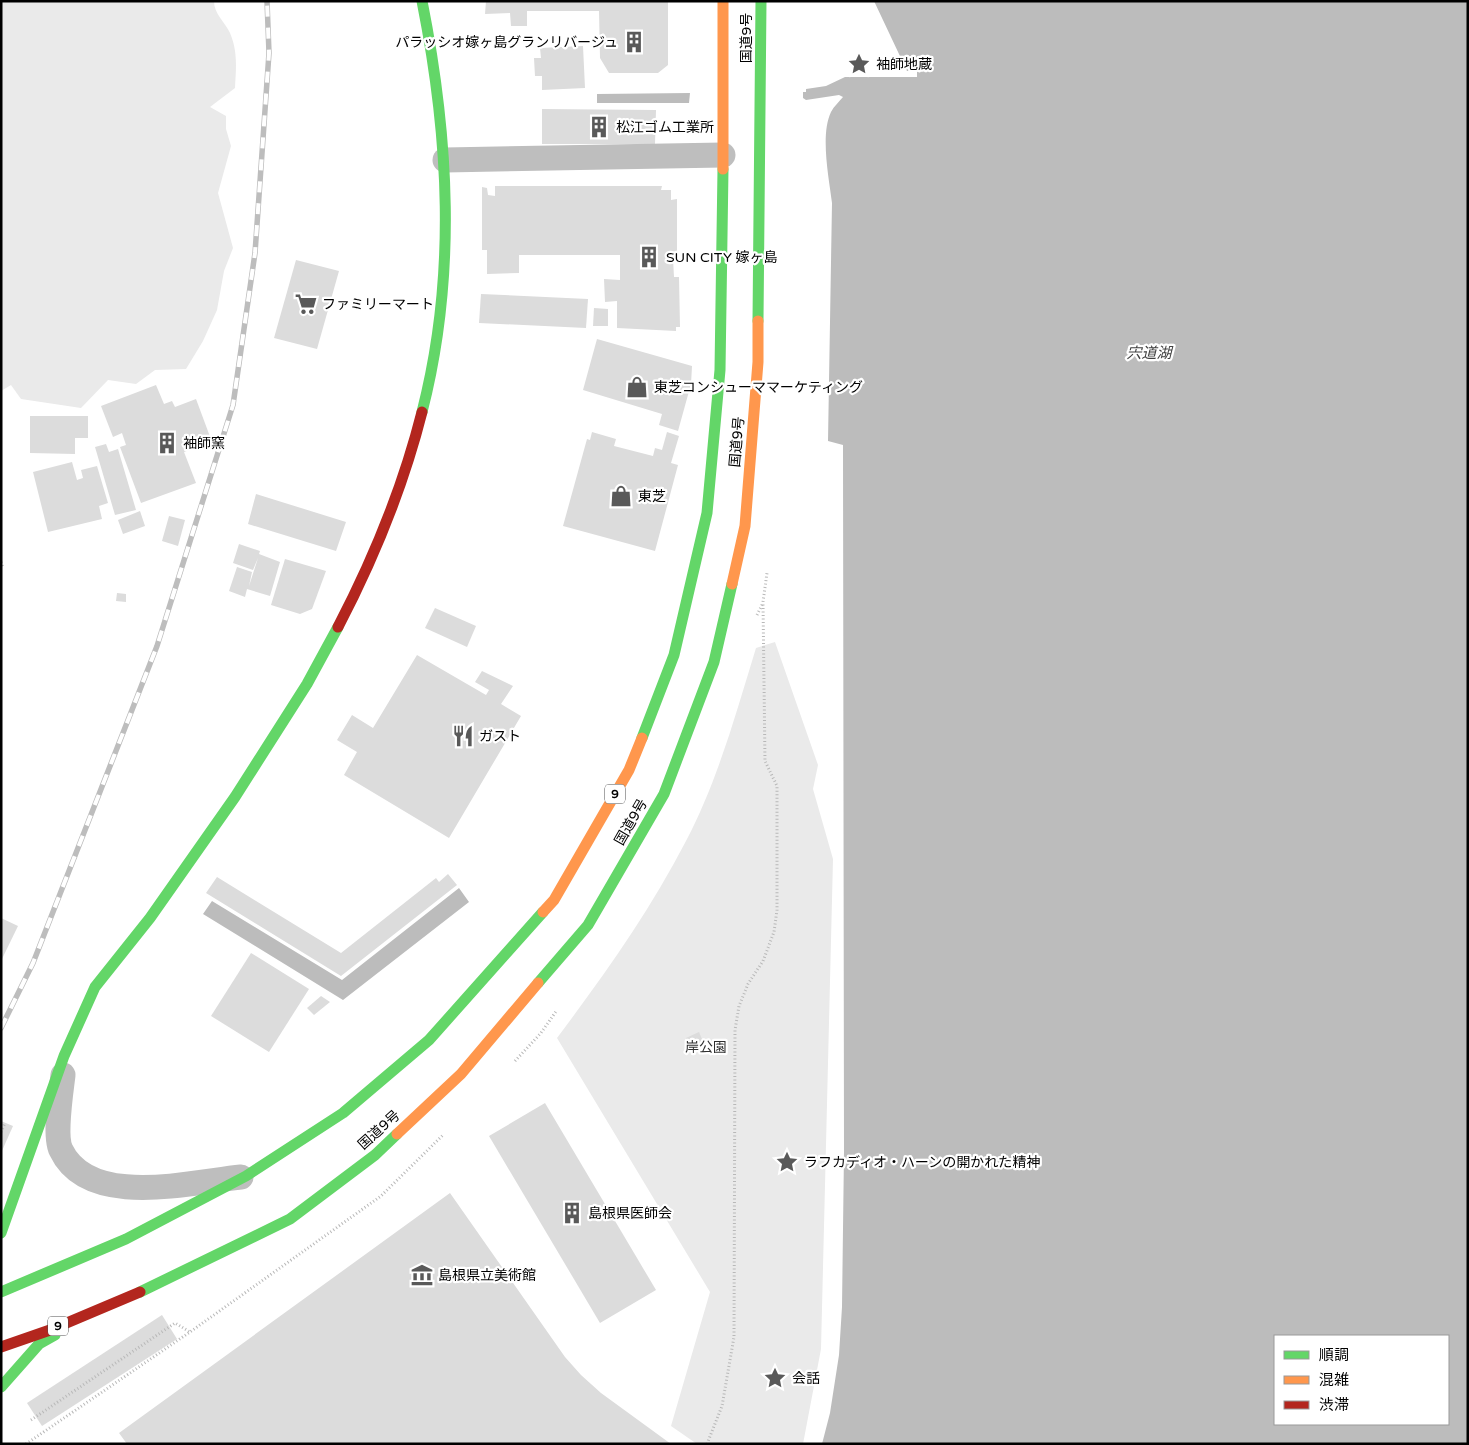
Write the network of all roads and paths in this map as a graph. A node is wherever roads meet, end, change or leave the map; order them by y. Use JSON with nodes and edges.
{"nodes":[{"id":1,"x":422,"y":1,"type":"edge"},
{"id":2,"x":723,"y":1,"type":"edge"},
{"id":3,"x":760,"y":1,"type":"edge"},
{"id":4,"x":723,"y":155,"type":"junction"},
{"id":5,"x":445,"y":160,"type":"junction"},
{"id":6,"x":1,"y":562,"type":"edge"},
{"id":7,"x":768,"y":567,"type":"dead end"},
{"id":8,"x":3,"y":568,"type":"dead end"},
{"id":9,"x":67,"y":1045,"type":"junction"},
{"id":10,"x":246,"y":1176,"type":"junction"},
{"id":11,"x":1,"y":1233,"type":"edge"},
{"id":12,"x":1,"y":1292,"type":"edge"},
{"id":13,"x":113,"y":1303,"type":"junction"},
{"id":14,"x":190,"y":1332,"type":"dead end"},
{"id":15,"x":1,"y":1347,"type":"edge"},
{"id":16,"x":1,"y":1387,"type":"edge"},
{"id":17,"x":31,"y":1420,"type":"dead end"},
{"id":18,"x":708,"y":1444,"type":"edge"}],
"edges":[{"from":1,"to":5,"type":"main road"},
{"from":2,"to":4,"type":"main road","name":"国道9号","number":"9"},
{"from":3,"to":13,"type":"main road","name":"国道9号","number":"9"},
{"from":4,"to":5,"type":"street"},
{"from":4,"to":10,"type":"main road","name":"国道9号","number":"9"},
{"from":5,"to":9,"type":"main road"},
{"from":6,"to":8,"type":"path"},
{"from":7,"to":18,"type":"path"},
{"from":9,"to":10,"type":"street"},
{"from":9,"to":11,"type":"main road"},
{"from":10,"to":12,"type":"main road","name":"国道9号","number":"9"},
{"from":13,"to":15,"type":"main road","name":"国道9号","number":"9"},
{"from":13,"to":16,"type":"main road"},
{"from":14,"to":17,"type":"path"}]}
